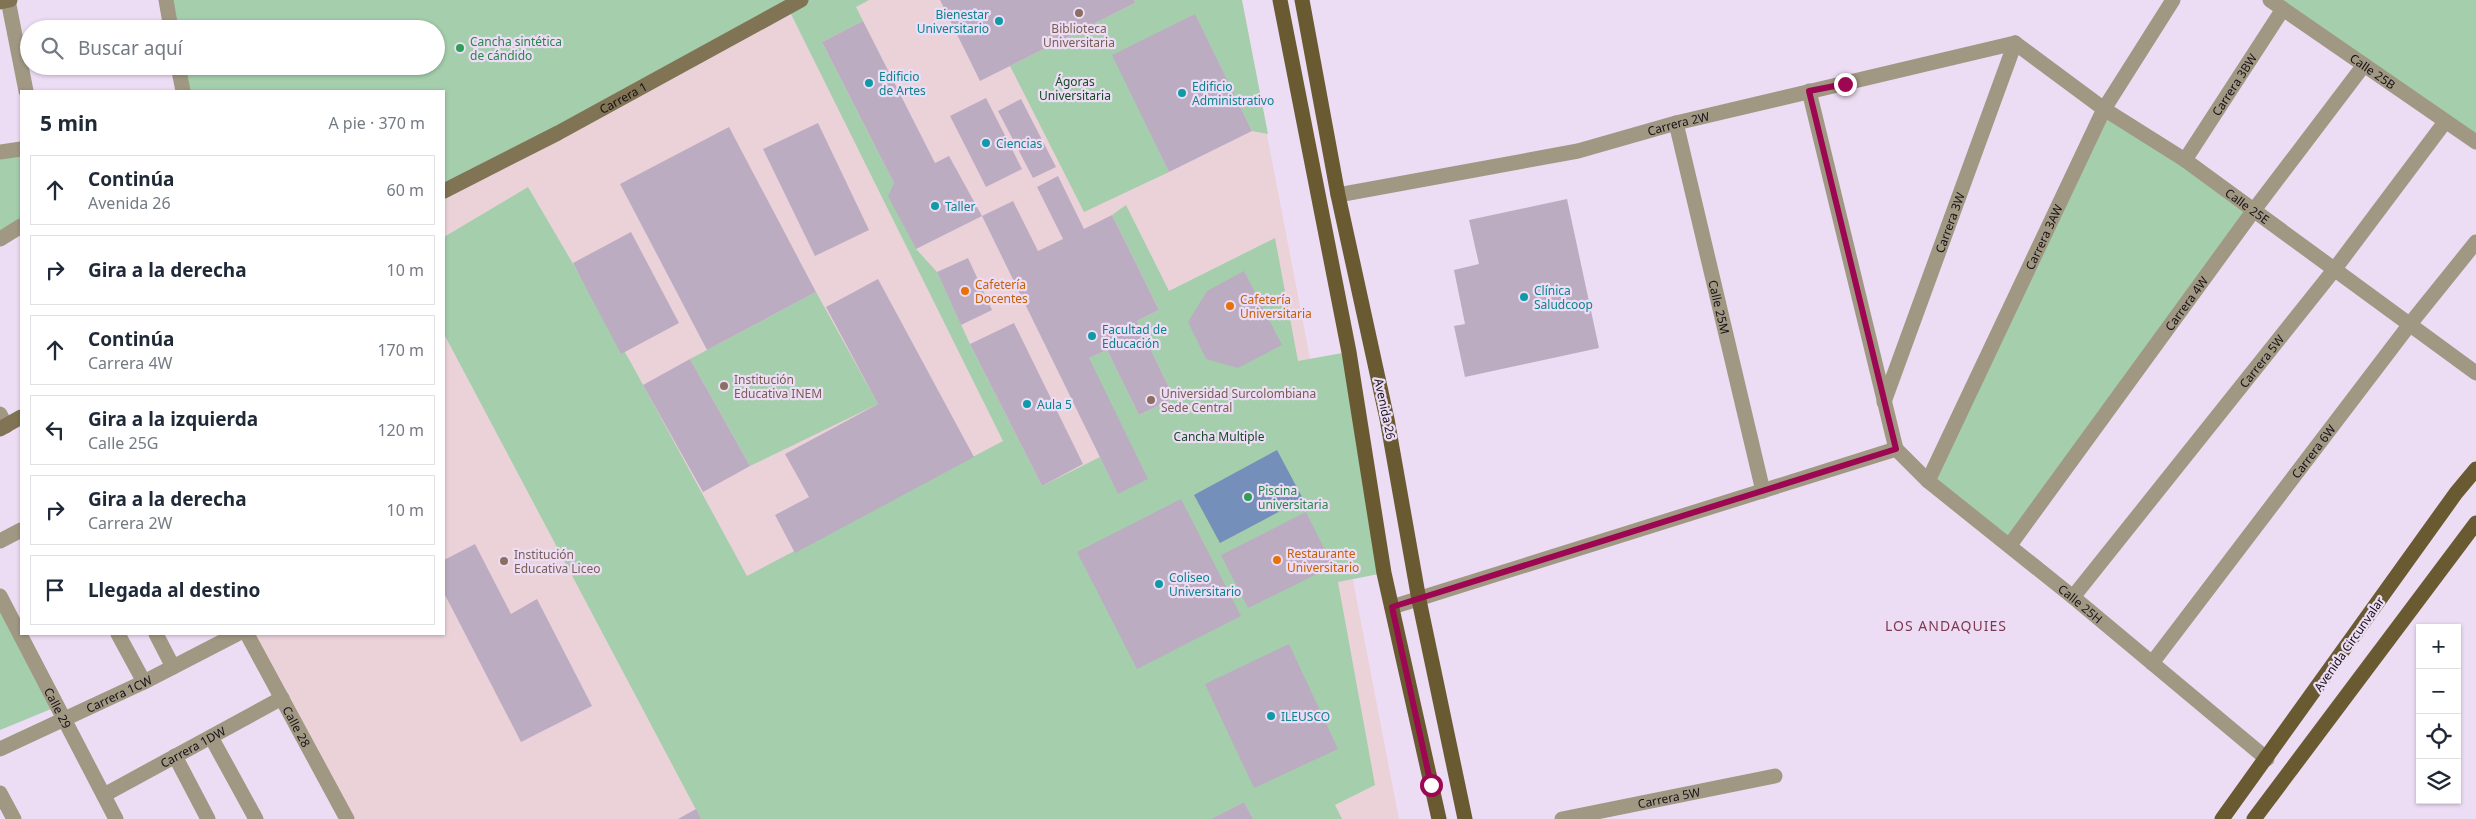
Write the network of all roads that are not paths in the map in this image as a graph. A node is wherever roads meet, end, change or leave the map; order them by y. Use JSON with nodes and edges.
{"nodes":[{"id":1,"x":9,"y":0,"type":"edge"},
{"id":2,"x":166,"y":0,"type":"edge"},
{"id":3,"x":800,"y":0,"type":"edge"},
{"id":4,"x":1280,"y":0,"type":"edge"},
{"id":5,"x":1302,"y":0,"type":"edge"},
{"id":6,"x":2174,"y":0,"type":"edge"},
{"id":7,"x":0,"y":2,"type":"edge"},
{"id":8,"x":2276,"y":4,"type":"edge"},
{"id":9,"x":169,"y":20,"type":"edge"},
{"id":10,"x":2016,"y":43,"type":"junction"},
{"id":11,"x":20,"y":59,"type":"edge"},
{"id":12,"x":2364,"y":65,"type":"junction"},
{"id":13,"x":23,"y":75,"type":"edge"},
{"id":14,"x":180,"y":75,"type":"edge"},
{"id":15,"x":26,"y":90,"type":"edge"},
{"id":16,"x":183,"y":90,"type":"edge"},
{"id":17,"x":1809,"y":91,"type":"junction"},
{"id":18,"x":2104,"y":109,"type":"junction"},
{"id":19,"x":2446,"y":122,"type":"junction"},
{"id":20,"x":1676,"y":123,"type":"junction"},
{"id":21,"x":2476,"y":142,"type":"edge"},
{"id":22,"x":20,"y":149,"type":"edge"},
{"id":23,"x":0,"y":152,"type":"edge"},
{"id":24,"x":2185,"y":160,"type":"junction"},
{"id":25,"x":445,"y":190,"type":"edge"},
{"id":26,"x":1338,"y":195,"type":"junction"},
{"id":27,"x":2254,"y":210,"type":"junction"},
{"id":28,"x":20,"y":227,"type":"edge"},
{"id":29,"x":0,"y":239,"type":"edge"},
{"id":30,"x":2476,"y":242,"type":"edge"},
{"id":31,"x":2334,"y":270,"type":"junction"},
{"id":32,"x":2410,"y":324,"type":"junction"},
{"id":33,"x":2476,"y":373,"type":"edge"},
{"id":34,"x":1884,"y":402,"type":"junction"},
{"id":35,"x":20,"y":418,"type":"edge"},
{"id":36,"x":2,"y":423,"type":"edge"},
{"id":37,"x":1896,"y":449,"type":"junction"},
{"id":38,"x":2476,"y":469,"type":"edge"},
{"id":39,"x":1928,"y":481,"type":"junction"},
{"id":40,"x":1763,"y":491,"type":"junction"},
{"id":41,"x":2474,"y":529,"type":"edge"},
{"id":42,"x":20,"y":531,"type":"edge"},
{"id":43,"x":0,"y":541,"type":"edge"},
{"id":44,"x":2010,"y":545,"type":"junction"},
{"id":45,"x":0,"y":596,"type":"edge"},
{"id":46,"x":2073,"y":597,"type":"junction"},
{"id":47,"x":1420,"y":600,"type":"junction"},
{"id":48,"x":1392,"y":607,"type":"junction"},
{"id":49,"x":20,"y":634,"type":"edge"},
{"id":50,"x":21,"y":635,"type":"edge"},
{"id":51,"x":119,"y":635,"type":"edge"},
{"id":52,"x":157,"y":635,"type":"edge"},
{"id":53,"x":235,"y":635,"type":"edge"},
{"id":54,"x":249,"y":635,"type":"edge"},
{"id":55,"x":2152,"y":663,"type":"junction"},
{"id":56,"x":173,"y":667,"type":"junction"},
{"id":57,"x":144,"y":682,"type":"junction"},
{"id":58,"x":282,"y":698,"type":"junction"},
{"id":59,"x":64,"y":717,"type":"junction"},
{"id":60,"x":211,"y":737,"type":"junction"},
{"id":61,"x":0,"y":749,"type":"edge"},
{"id":62,"x":174,"y":756,"type":"junction"},
{"id":63,"x":2267,"y":759,"type":"junction"},
{"id":64,"x":1775,"y":776,"type":"dead end"},
{"id":65,"x":0,"y":793,"type":"edge"},
{"id":66,"x":104,"y":796,"type":"junction"},
{"id":67,"x":14,"y":819,"type":"edge"},
{"id":68,"x":116,"y":819,"type":"edge"},
{"id":69,"x":208,"y":819,"type":"edge"},
{"id":70,"x":256,"y":819,"type":"edge"},
{"id":71,"x":347,"y":819,"type":"edge"},
{"id":72,"x":1438,"y":819,"type":"edge"},
{"id":73,"x":1465,"y":819,"type":"edge"},
{"id":74,"x":1562,"y":819,"type":"edge"},
{"id":75,"x":2222,"y":819,"type":"edge"},
{"id":76,"x":2254,"y":819,"type":"edge"}],
"edges":[{"from":1,"to":7,"type":"main road"},
{"from":1,"to":11,"type":"street"},
{"from":2,"to":9,"type":"street"},
{"from":3,"to":25,"type":"main road","name":"Carrera 1"},
{"from":4,"to":48,"type":"main road","name":"Avenida 26"},
{"from":5,"to":26,"type":"main road","name":"Avenida 26"},
{"from":6,"to":18,"type":"street","name":"Carrera 3AW"},
{"from":8,"to":12,"type":"street","name":"Calle 25B"},
{"from":8,"to":24,"type":"street","name":"Carrera 3BW"},
{"from":10,"to":17,"type":"street","name":"Carrera 2W"},
{"from":10,"to":18,"type":"street","name":"Calle 25E"},
{"from":10,"to":34,"type":"street","name":"Carrera 3W"},
{"from":12,"to":19,"type":"street","name":"Calle 25B"},
{"from":12,"to":27,"type":"street","name":"Carrera 4W"},
{"from":13,"to":15,"type":"street"},
{"from":14,"to":16,"type":"street"},
{"from":17,"to":20,"type":"street","name":"Carrera 2W"},
{"from":17,"to":34,"type":"street"},
{"from":18,"to":24,"type":"street","name":"Calle 25E"},
{"from":18,"to":39,"type":"street","name":"Carrera 3AW"},
{"from":19,"to":21,"type":"street","name":"Calle 25B"},
{"from":19,"to":31,"type":"street","name":"Carrera 5W"},
{"from":20,"to":26,"type":"street","name":"Carrera 2W"},
{"from":20,"to":40,"type":"street","name":"Calle 25M"},
{"from":22,"to":23,"type":"street"},
{"from":24,"to":27,"type":"street","name":"Calle 25E"},
{"from":26,"to":47,"type":"main road","name":"Avenida 26"},
{"from":27,"to":31,"type":"street","name":"Calle 25E"},
{"from":27,"to":44,"type":"street","name":"Carrera 4W"},
{"from":28,"to":29,"type":"street"},
{"from":30,"to":32,"type":"street","name":"Carrera 6W"},
{"from":31,"to":32,"type":"street","name":"Calle 25E"},
{"from":31,"to":46,"type":"street","name":"Carrera 5W"},
{"from":32,"to":33,"type":"street","name":"Calle 25E"},
{"from":32,"to":55,"type":"street","name":"Carrera 6W"},
{"from":34,"to":37,"type":"street"},
{"from":35,"to":36,"type":"main road"},
{"from":37,"to":39,"type":"street","name":"Calle 25H"},
{"from":37,"to":40,"type":"street"},
{"from":38,"to":63,"type":"main road","name":"Avenida Circunvalar"},
{"from":39,"to":44,"type":"street","name":"Calle 25H"},
{"from":40,"to":47,"type":"street"},
{"from":41,"to":76,"type":"main road"},
{"from":42,"to":43,"type":"street"},
{"from":44,"to":46,"type":"street","name":"Calle 25H"},
{"from":45,"to":49,"type":"street","name":"Calle 29"},
{"from":46,"to":55,"type":"street","name":"Calle 25H"},
{"from":47,"to":48,"type":"street"},
{"from":47,"to":73,"type":"main road","name":"Avenida 26"},
{"from":48,"to":72,"type":"main road","name":"Avenida 26"},
{"from":50,"to":59,"type":"street","name":"Calle 29"},
{"from":51,"to":57,"type":"street"},
{"from":52,"to":56,"type":"street"},
{"from":53,"to":56,"type":"street","name":"Carrera 1CW"},
{"from":54,"to":58,"type":"street","name":"Calle 28"},
{"from":55,"to":63,"type":"street","name":"Calle 25H"},
{"from":56,"to":57,"type":"street","name":"Carrera 1CW"},
{"from":57,"to":59,"type":"street","name":"Carrera 1CW"},
{"from":58,"to":60,"type":"street","name":"Carrera 1DW"},
{"from":58,"to":71,"type":"street","name":"Calle 28"},
{"from":59,"to":61,"type":"street","name":"Carrera 1CW"},
{"from":59,"to":66,"type":"street","name":"Calle 29"},
{"from":60,"to":62,"type":"street","name":"Carrera 1DW"},
{"from":60,"to":70,"type":"street"},
{"from":62,"to":66,"type":"street","name":"Carrera 1DW"},
{"from":62,"to":69,"type":"street"},
{"from":63,"to":75,"type":"main road","name":"Avenida Circunvalar"},
{"from":64,"to":74,"type":"street","name":"Carrera 5W"},
{"from":65,"to":67,"type":"street"},
{"from":66,"to":68,"type":"street","name":"Calle 29"}]}
